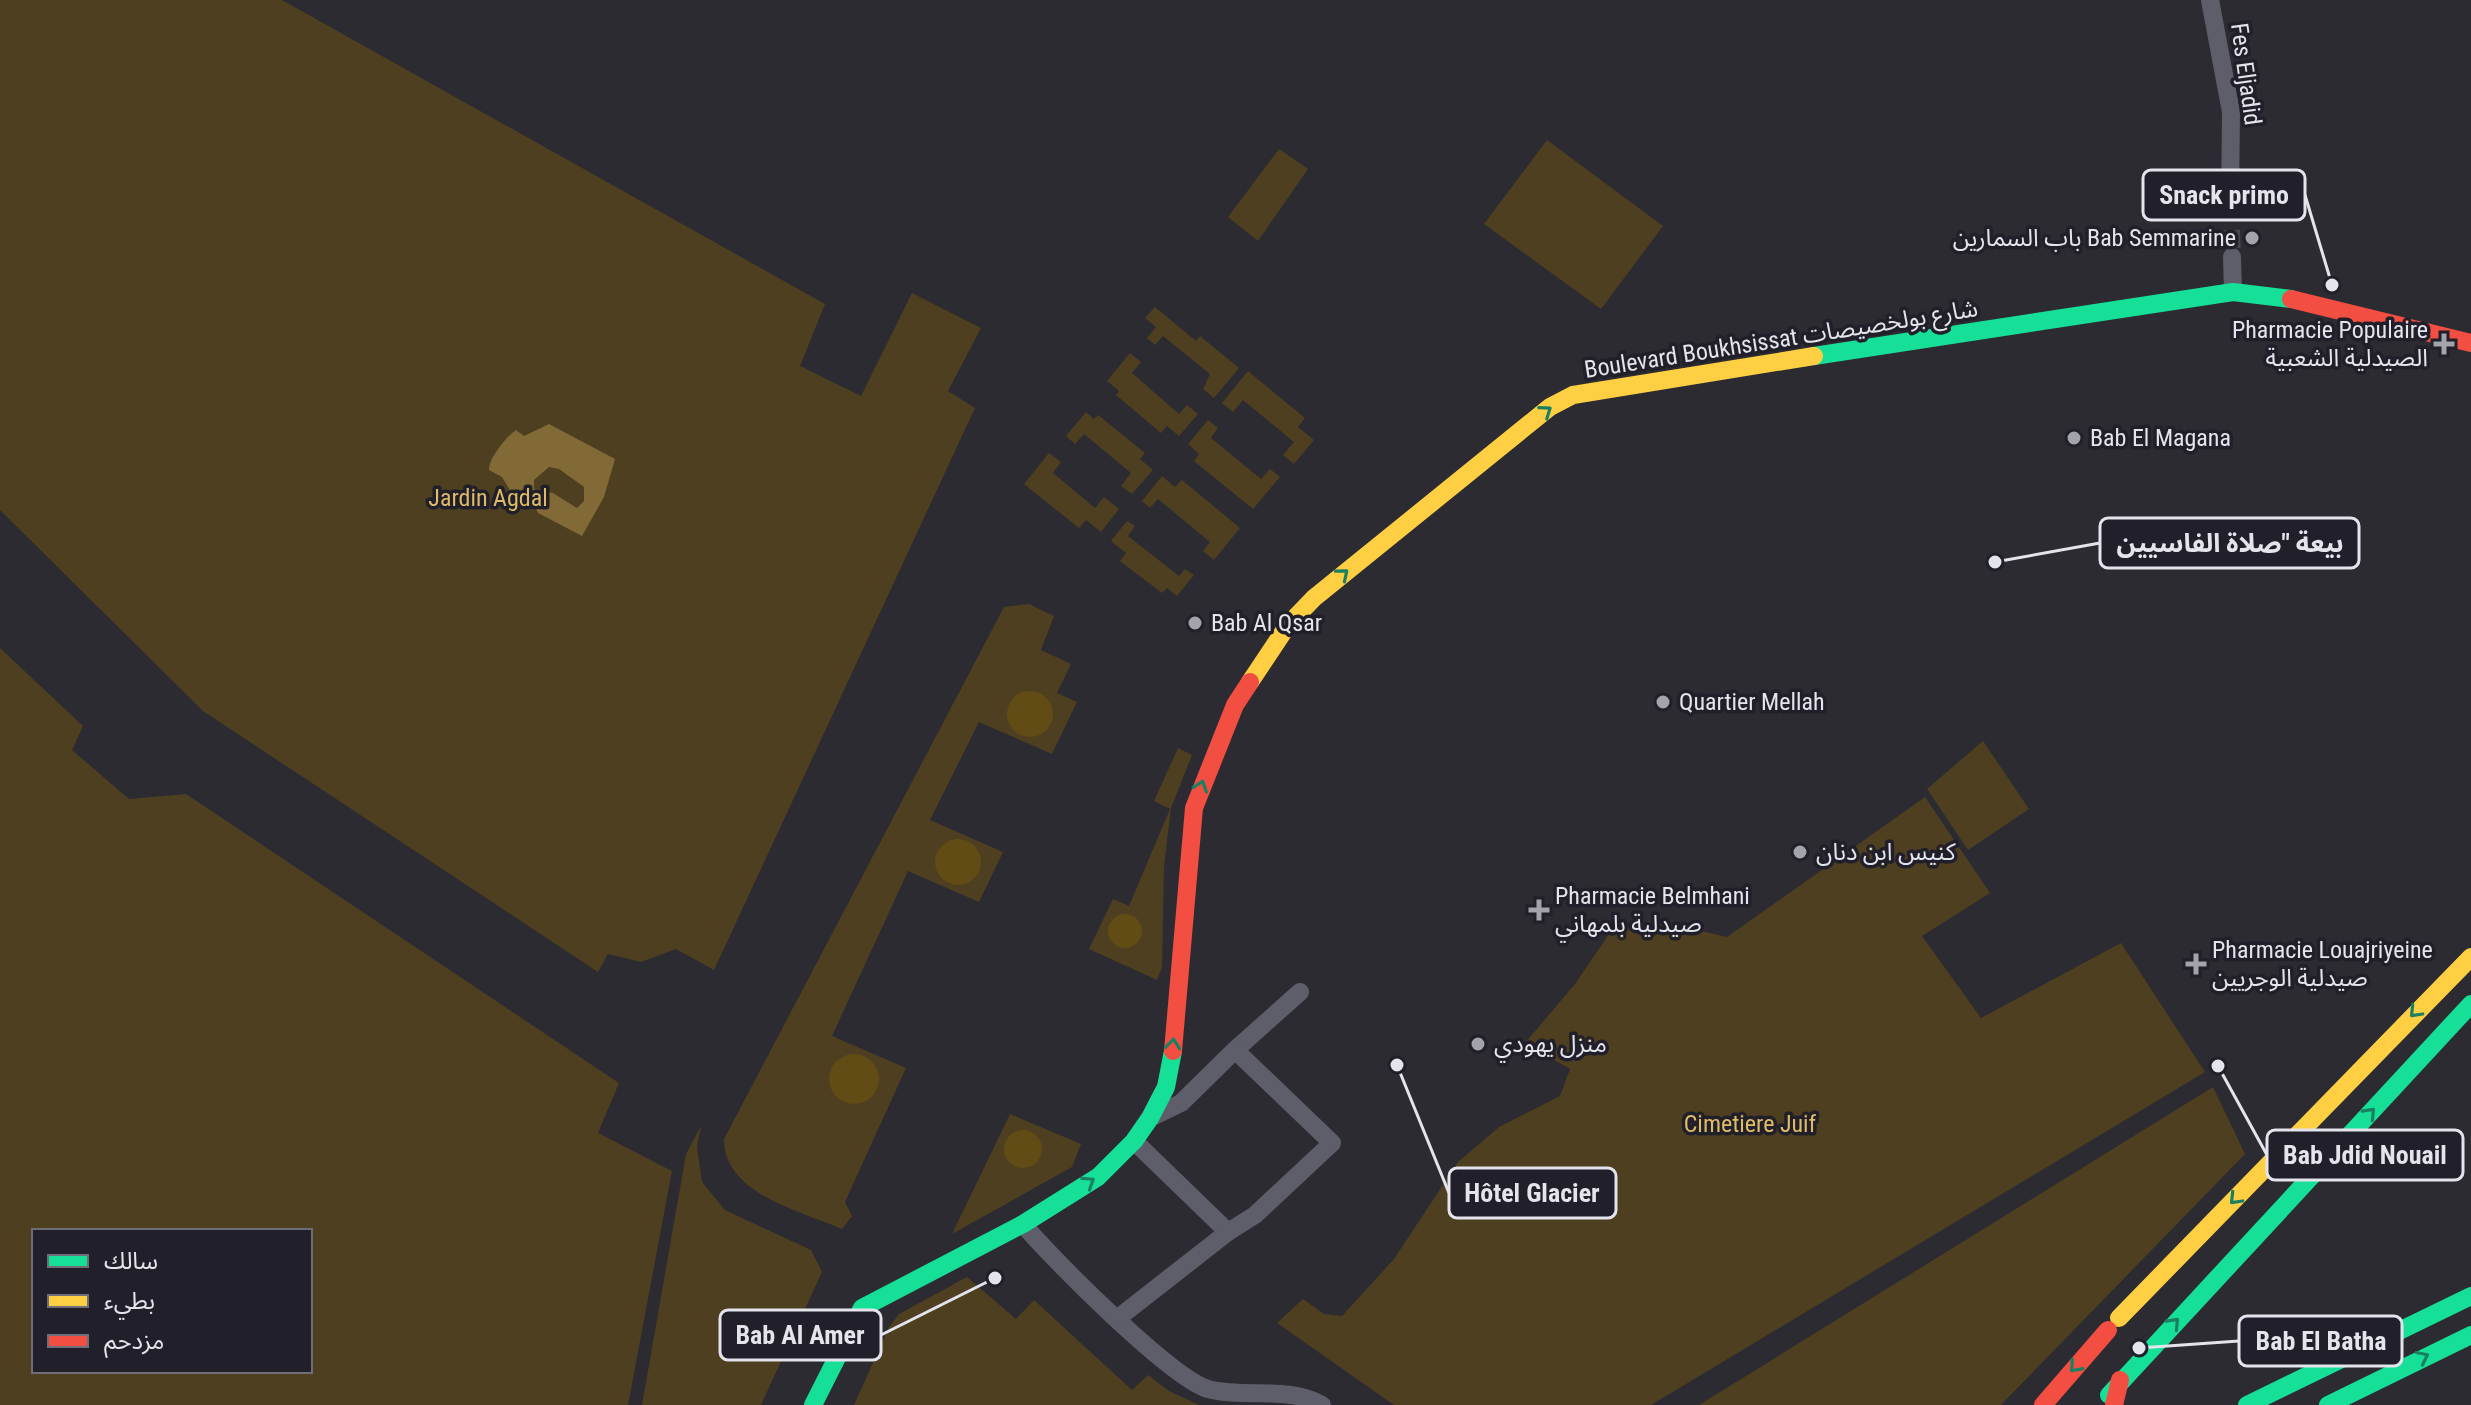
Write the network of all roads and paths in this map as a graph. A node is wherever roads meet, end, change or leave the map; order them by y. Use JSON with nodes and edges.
{"nodes":[{"id":1,"x":2210,"y":0,"type":"edge"},
{"id":2,"x":2230,"y":203,"type":"tunnel mouth"},
{"id":3,"x":2232,"y":257,"type":"tunnel mouth"},
{"id":4,"x":2233,"y":292,"type":"junction"},
{"id":5,"x":2471,"y":343,"type":"edge"},
{"id":6,"x":2471,"y":957,"type":"edge"},
{"id":7,"x":1300,"y":992,"type":"dead end"},
{"id":8,"x":2471,"y":1004,"type":"edge"},
{"id":9,"x":1235,"y":1050,"type":"junction"},
{"id":10,"x":1150,"y":1118,"type":"junction"},
{"id":11,"x":1134,"y":1141,"type":"junction"},
{"id":12,"x":1023,"y":1224,"type":"junction"},
{"id":13,"x":1228,"y":1232,"type":"junction"},
{"id":14,"x":2471,"y":1296,"type":"edge"},
{"id":15,"x":1118,"y":1318,"type":"junction"},
{"id":16,"x":2471,"y":1335,"type":"edge"},
{"id":17,"x":2120,"y":1380,"type":"junction"},
{"id":18,"x":813,"y":1405,"type":"edge"},
{"id":19,"x":1322,"y":1405,"type":"edge"},
{"id":20,"x":2043,"y":1405,"type":"edge"},
{"id":21,"x":2103,"y":1405,"type":"edge"},
{"id":22,"x":2114,"y":1405,"type":"edge"},
{"id":23,"x":2247,"y":1405,"type":"edge"},
{"id":24,"x":2328,"y":1405,"type":"edge"}],
"edges":[{"from":1,"to":2,"type":"street","name":"Fes Eljadid"},
{"from":3,"to":4,"type":"street"},
{"from":4,"to":5,"type":"street","name":"Boulevard Boukhsissat شارع بولخصيصات"},
{"from":10,"to":4,"type":"street","name":"Boulevard Boukhsissat شارع بولخصيصات","one_way":true},
{"from":6,"to":20,"type":"street","one_way":true},
{"from":7,"to":9,"type":"street"},
{"from":17,"to":8,"type":"street","one_way":true},
{"from":9,"to":10,"type":"street"},
{"from":9,"to":13,"type":"street"},
{"from":10,"to":11,"type":"street","name":"Boulevard Boukhsissat شارع بولخصيصات"},
{"from":12,"to":11,"type":"street","name":"Boulevard Boukhsissat شارع بولخصيصات","one_way":true},
{"from":11,"to":13,"type":"street"},
{"from":12,"to":15,"type":"street"},
{"from":12,"to":18,"type":"street","name":"Boulevard Boukhsissat شارع بولخصيصات"},
{"from":13,"to":15,"type":"street"},
{"from":14,"to":23,"type":"street"},
{"from":15,"to":19,"type":"street"},
{"from":24,"to":16,"type":"street","one_way":true},
{"from":17,"to":21,"type":"street"},
{"from":17,"to":22,"type":"street"}]}
